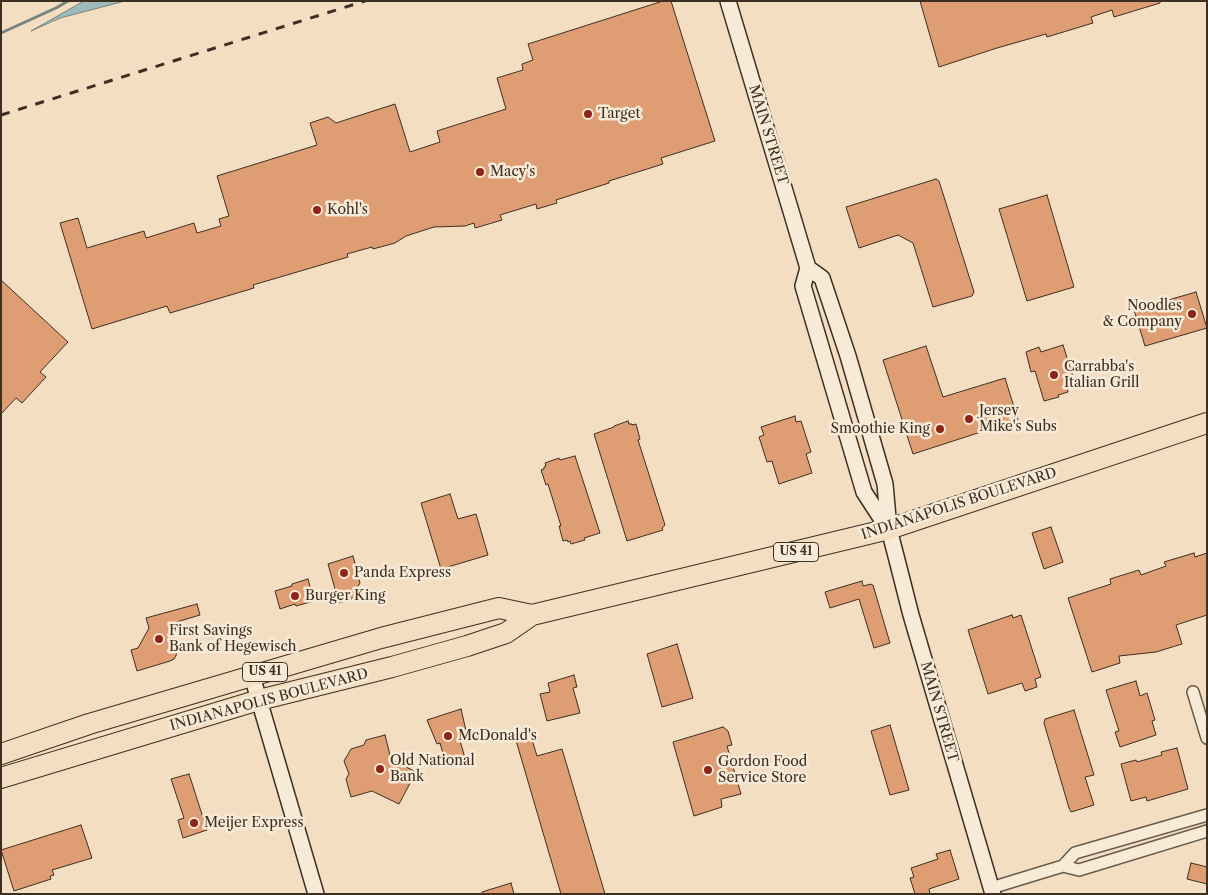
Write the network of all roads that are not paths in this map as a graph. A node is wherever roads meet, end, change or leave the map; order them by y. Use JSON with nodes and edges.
{"nodes":[{"id":1,"x":728,"y":1,"type":"edge"},
{"id":2,"x":808,"y":268,"type":"junction"},
{"id":3,"x":1207,"y":423,"type":"edge"},
{"id":4,"x":889,"y":529,"type":"junction"},
{"id":5,"x":532,"y":615,"type":"junction"},
{"id":6,"x":252,"y":676,"type":"junction"},
{"id":7,"x":1193,"y":692,"type":"dead end"},
{"id":8,"x":259,"y":700,"type":"junction"},
{"id":9,"x":1207,"y":738,"type":"edge"},
{"id":10,"x":1,"y":754,"type":"edge"},
{"id":11,"x":1,"y":778,"type":"edge"},
{"id":12,"x":1207,"y":815,"type":"edge"},
{"id":13,"x":1207,"y":831,"type":"edge"},
{"id":14,"x":1062,"y":866,"type":"junction"},
{"id":15,"x":992,"y":891,"type":"edge"},
{"id":16,"x":316,"y":894,"type":"edge"}],
"edges":[{"from":1,"to":2,"type":"street","name":"MAIN STREET"},
{"from":2,"to":4,"type":"street","name":"MAIN STREET"},
{"from":2,"to":4,"type":"street","name":"MAIN STREET"},
{"from":3,"to":4,"type":"highway","name":"INDIANAPOLIS BOULEVARD","number":"US 41"},
{"from":4,"to":5,"type":"highway","name":"INDIANAPOLIS BOULEVARD","number":"US 41"},
{"from":4,"to":15,"type":"street","name":"MAIN STREET"},
{"from":5,"to":6,"type":"highway","name":"INDIANAPOLIS BOULEVARD","number":"US 41"},
{"from":5,"to":8,"type":"highway","name":"INDIANAPOLIS BOULEVARD","number":"US 41"},
{"from":6,"to":8,"type":"street"},
{"from":6,"to":10,"type":"highway","name":"INDIANAPOLIS BOULEVARD","number":"US 41"},
{"from":7,"to":9,"type":"street"},
{"from":8,"to":11,"type":"highway","name":"INDIANAPOLIS BOULEVARD","number":"US 41"},
{"from":8,"to":16,"type":"street"},
{"from":12,"to":14,"type":"street"},
{"from":13,"to":14,"type":"street"},
{"from":14,"to":15,"type":"street"}]}
